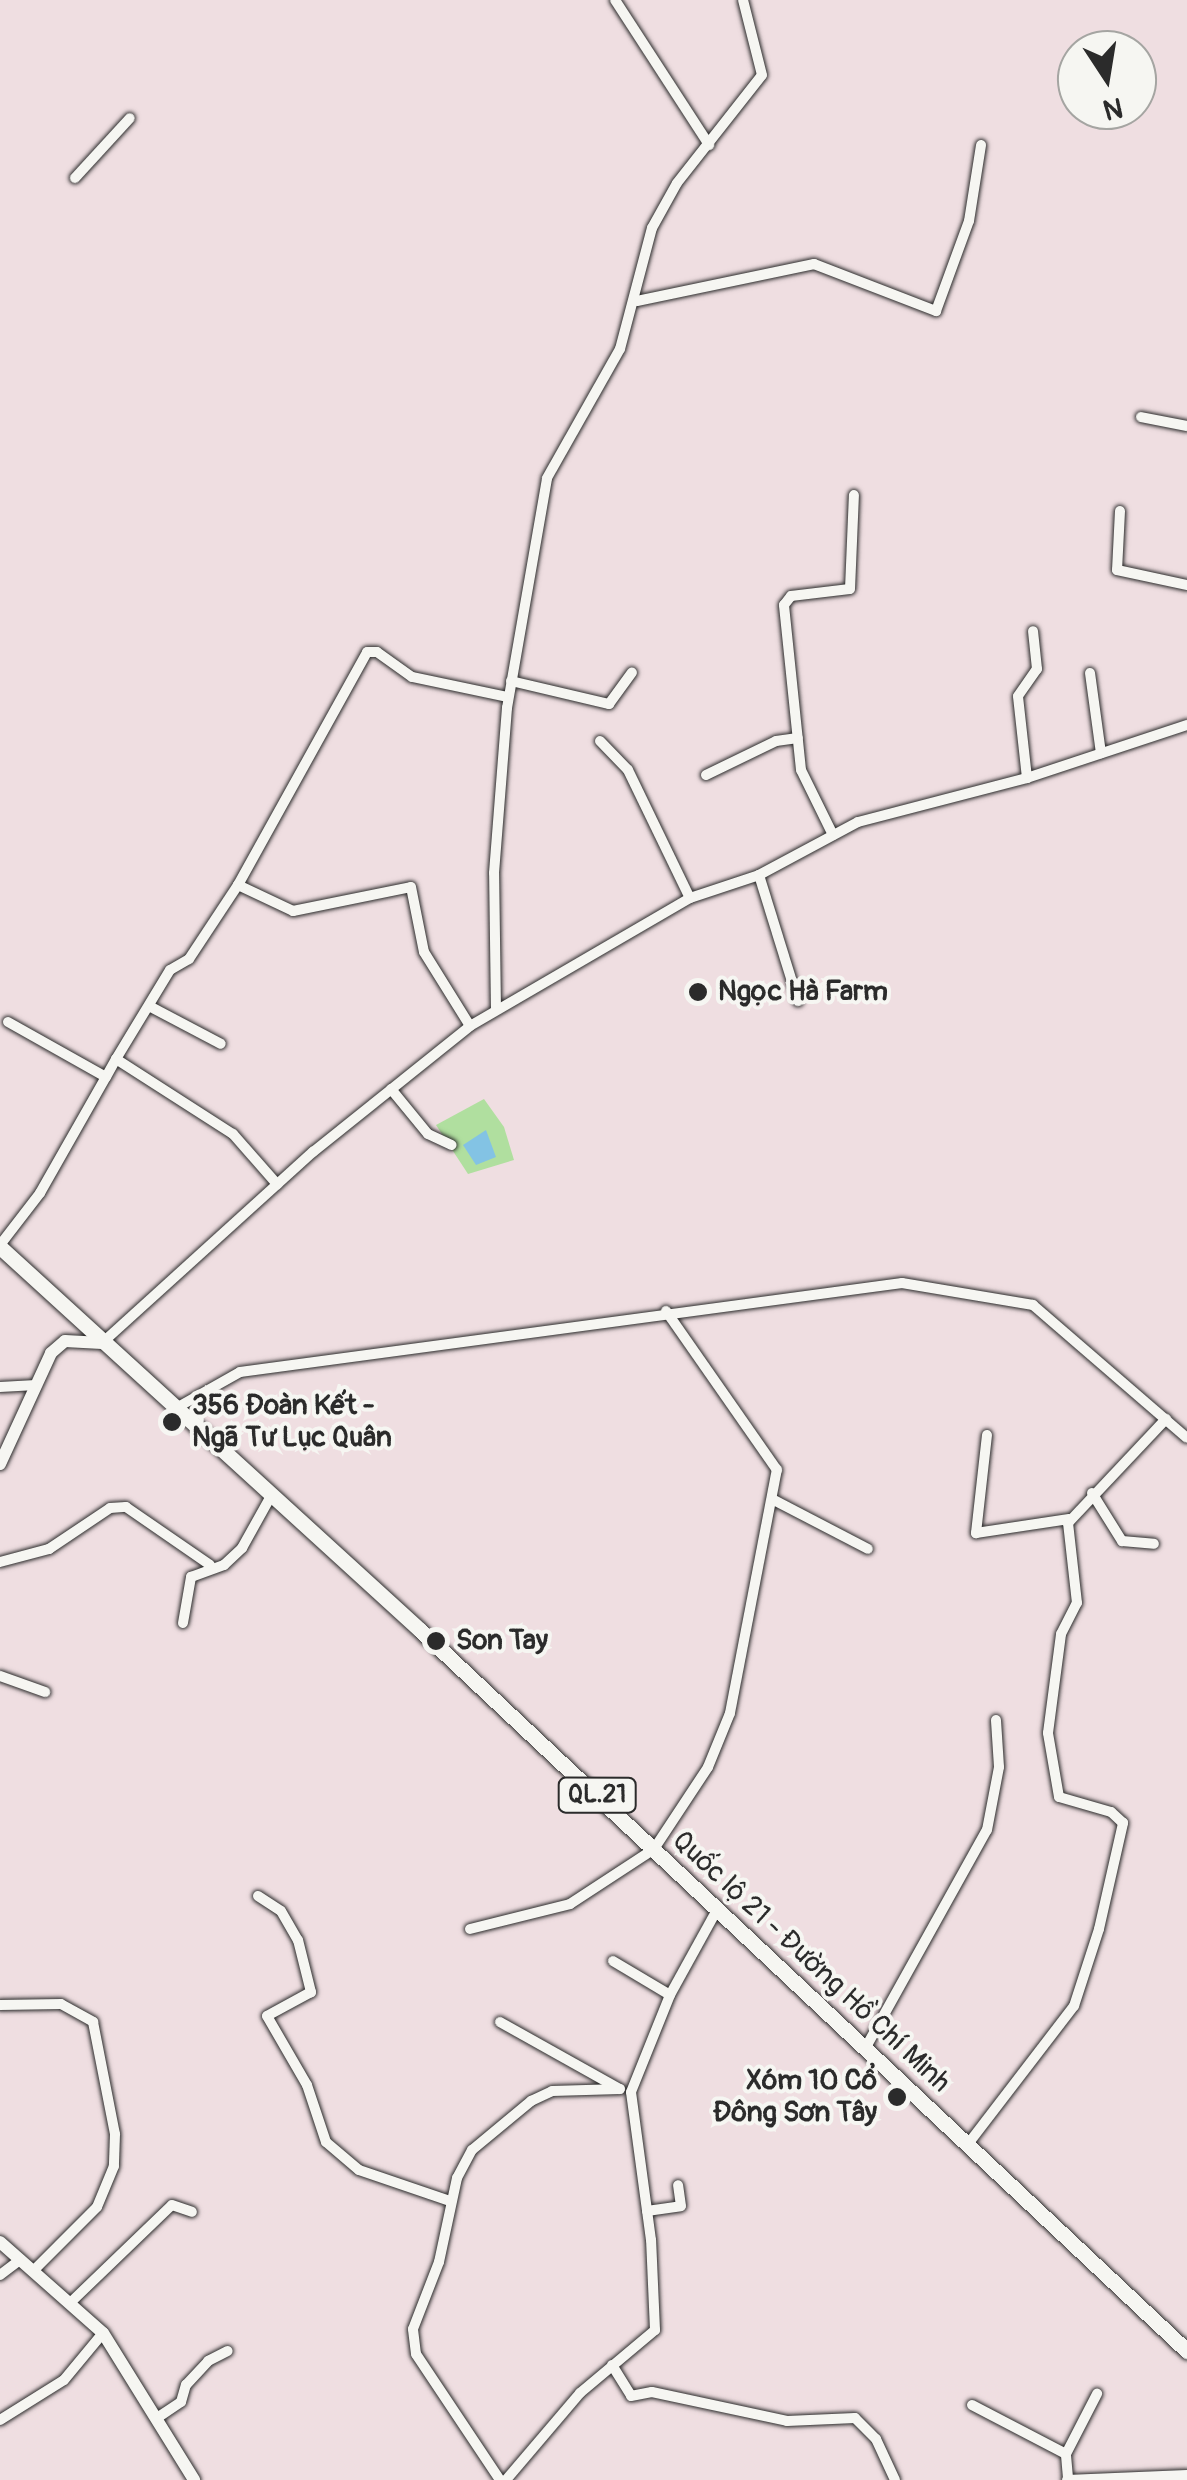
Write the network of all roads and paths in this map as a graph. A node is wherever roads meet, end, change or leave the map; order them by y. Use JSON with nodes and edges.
{"nodes":[{"id":1,"x":615,"y":0,"type":"edge"},
{"id":2,"x":743,"y":0,"type":"edge"},
{"id":3,"x":130,"y":118,"type":"dead end"},
{"id":4,"x":709,"y":145,"type":"junction"},
{"id":5,"x":981,"y":146,"type":"dead end"},
{"id":6,"x":75,"y":178,"type":"dead end"},
{"id":7,"x":637,"y":301,"type":"junction"},
{"id":8,"x":1142,"y":418,"type":"dead end"},
{"id":9,"x":1187,"y":426,"type":"edge"},
{"id":10,"x":854,"y":495,"type":"dead end"},
{"id":11,"x":1120,"y":511,"type":"dead end"},
{"id":12,"x":1187,"y":585,"type":"edge"},
{"id":13,"x":1033,"y":631,"type":"dead end"},
{"id":14,"x":632,"y":672,"type":"dead end"},
{"id":15,"x":1090,"y":673,"type":"dead end"},
{"id":16,"x":510,"y":681,"type":"junction"},
{"id":17,"x":508,"y":697,"type":"junction"},
{"id":18,"x":1187,"y":725,"type":"edge"},
{"id":19,"x":798,"y":738,"type":"junction"},
{"id":20,"x":600,"y":740,"type":"dead end"},
{"id":21,"x":1102,"y":753,"type":"junction"},
{"id":22,"x":706,"y":775,"type":"dead end"},
{"id":23,"x":1027,"y":778,"type":"junction"},
{"id":24,"x":833,"y":834,"type":"junction"},
{"id":25,"x":759,"y":874,"type":"junction"},
{"id":26,"x":238,"y":885,"type":"junction"},
{"id":27,"x":690,"y":898,"type":"junction"},
{"id":28,"x":798,"y":1001,"type":"dead end"},
{"id":29,"x":149,"y":1006,"type":"junction"},
{"id":30,"x":496,"y":1010,"type":"junction"},
{"id":31,"x":8,"y":1022,"type":"dead end"},
{"id":32,"x":470,"y":1026,"type":"junction"},
{"id":33,"x":221,"y":1044,"type":"dead end"},
{"id":34,"x":116,"y":1059,"type":"junction"},
{"id":35,"x":106,"y":1078,"type":"junction"},
{"id":36,"x":391,"y":1089,"type":"junction"},
{"id":37,"x":452,"y":1145,"type":"dead end"},
{"id":38,"x":277,"y":1184,"type":"junction"},
{"id":39,"x":0,"y":1246,"type":"edge"},
{"id":40,"x":666,"y":1311,"type":"junction"},
{"id":41,"x":102,"y":1343,"type":"junction"},
{"id":42,"x":36,"y":1386,"type":"junction"},
{"id":43,"x":0,"y":1387,"type":"edge"},
{"id":44,"x":178,"y":1407,"type":"junction"},
{"id":45,"x":1166,"y":1420,"type":"junction"},
{"id":46,"x":987,"y":1435,"type":"dead end"},
{"id":47,"x":1187,"y":1438,"type":"edge"},
{"id":48,"x":0,"y":1464,"type":"edge"},
{"id":49,"x":272,"y":1494,"type":"junction"},
{"id":50,"x":1092,"y":1494,"type":"junction"},
{"id":51,"x":772,"y":1499,"type":"junction"},
{"id":52,"x":1069,"y":1519,"type":"junction"},
{"id":53,"x":1154,"y":1544,"type":"dead end"},
{"id":54,"x":868,"y":1549,"type":"dead end"},
{"id":55,"x":0,"y":1562,"type":"edge"},
{"id":56,"x":210,"y":1565,"type":"junction"},
{"id":57,"x":183,"y":1623,"type":"dead end"},
{"id":58,"x":0,"y":1676,"type":"edge"},
{"id":59,"x":46,"y":1692,"type":"dead end"},
{"id":60,"x":996,"y":1720,"type":"dead end"},
{"id":61,"x":654,"y":1849,"type":"junction"},
{"id":62,"x":258,"y":1896,"type":"dead end"},
{"id":63,"x":718,"y":1908,"type":"junction"},
{"id":64,"x":470,"y":1929,"type":"dead end"},
{"id":65,"x":613,"y":1961,"type":"dead end"},
{"id":66,"x":670,"y":1994,"type":"junction"},
{"id":67,"x":0,"y":2005,"type":"edge"},
{"id":68,"x":500,"y":2022,"type":"dead end"},
{"id":69,"x":866,"y":2047,"type":"junction"},
{"id":70,"x":625,"y":2091,"type":"junction"},
{"id":71,"x":968,"y":2144,"type":"junction"},
{"id":72,"x":678,"y":2185,"type":"dead end"},
{"id":73,"x":450,"y":2201,"type":"junction"},
{"id":74,"x":647,"y":2210,"type":"junction"},
{"id":75,"x":192,"y":2212,"type":"dead end"},
{"id":76,"x":0,"y":2242,"type":"edge"},
{"id":77,"x":21,"y":2260,"type":"junction"},
{"id":78,"x":34,"y":2270,"type":"junction"},
{"id":79,"x":0,"y":2275,"type":"edge"},
{"id":80,"x":70,"y":2303,"type":"junction"},
{"id":81,"x":103,"y":2334,"type":"junction"},
{"id":82,"x":1187,"y":2350,"type":"edge"},
{"id":83,"x":228,"y":2351,"type":"dead end"},
{"id":84,"x":612,"y":2365,"type":"junction"},
{"id":85,"x":1098,"y":2394,"type":"dead end"},
{"id":86,"x":972,"y":2404,"type":"dead end"},
{"id":87,"x":2,"y":2413,"type":"edge"},
{"id":88,"x":156,"y":2418,"type":"junction"},
{"id":89,"x":1066,"y":2454,"type":"junction"},
{"id":90,"x":1187,"y":2475,"type":"edge"},
{"id":91,"x":1068,"y":2479,"type":"edge"},
{"id":92,"x":194,"y":2480,"type":"edge"},
{"id":93,"x":503,"y":2480,"type":"edge"},
{"id":94,"x":895,"y":2480,"type":"edge"}],
"edges":[{"from":1,"to":4,"type":"street"},
{"from":2,"to":4,"type":"street"},
{"from":3,"to":6,"type":"street"},
{"from":4,"to":7,"type":"street"},
{"from":5,"to":7,"type":"street"},
{"from":7,"to":16,"type":"street"},
{"from":8,"to":9,"type":"street"},
{"from":10,"to":19,"type":"street"},
{"from":11,"to":12,"type":"street"},
{"from":13,"to":23,"type":"street"},
{"from":14,"to":16,"type":"street"},
{"from":15,"to":21,"type":"street"},
{"from":16,"to":17,"type":"street"},
{"from":17,"to":26,"type":"street"},
{"from":17,"to":30,"type":"street"},
{"from":18,"to":21,"type":"street"},
{"from":19,"to":22,"type":"street"},
{"from":19,"to":24,"type":"street"},
{"from":20,"to":27,"type":"street"},
{"from":21,"to":23,"type":"street"},
{"from":23,"to":24,"type":"street"},
{"from":24,"to":25,"type":"street"},
{"from":25,"to":27,"type":"street"},
{"from":25,"to":28,"type":"street"},
{"from":26,"to":29,"type":"street"},
{"from":26,"to":32,"type":"street"},
{"from":27,"to":30,"type":"street"},
{"from":29,"to":33,"type":"street"},
{"from":29,"to":34,"type":"street"},
{"from":30,"to":32,"type":"street"},
{"from":31,"to":35,"type":"street"},
{"from":32,"to":36,"type":"street"},
{"from":34,"to":35,"type":"street"},
{"from":34,"to":38,"type":"street"},
{"from":35,"to":39,"type":"street"},
{"from":36,"to":37,"type":"street"},
{"from":36,"to":38,"type":"street"},
{"from":38,"to":41,"type":"street"},
{"from":39,"to":41,"type":"highway","name":"Quốc lộ 21 - Đường Hồ Chí Minh","number":"QL.21"},
{"from":40,"to":44,"type":"street"},
{"from":40,"to":45,"type":"street"},
{"from":40,"to":51,"type":"street"},
{"from":41,"to":42,"type":"street"},
{"from":41,"to":44,"type":"highway","name":"Quốc lộ 21 - Đường Hồ Chí Minh","number":"QL.21"},
{"from":42,"to":43,"type":"street"},
{"from":42,"to":48,"type":"street"},
{"from":44,"to":49,"type":"highway","name":"Quốc lộ 21 - Đường Hồ Chí Minh","number":"QL.21"},
{"from":45,"to":47,"type":"street"},
{"from":45,"to":50,"type":"street"},
{"from":46,"to":52,"type":"street"},
{"from":49,"to":56,"type":"street"},
{"from":49,"to":61,"type":"highway","name":"Quốc lộ 21 - Đường Hồ Chí Minh","number":"QL.21"},
{"from":50,"to":52,"type":"street"},
{"from":50,"to":53,"type":"street"},
{"from":51,"to":54,"type":"street"},
{"from":51,"to":61,"type":"street"},
{"from":52,"to":71,"type":"street"},
{"from":55,"to":56,"type":"street"},
{"from":56,"to":57,"type":"street"},
{"from":58,"to":59,"type":"street"},
{"from":60,"to":69,"type":"street"},
{"from":61,"to":63,"type":"highway","name":"Quốc lộ 21 - Đường Hồ Chí Minh","number":"QL.21"},
{"from":61,"to":64,"type":"street"},
{"from":62,"to":73,"type":"street"},
{"from":63,"to":66,"type":"street"},
{"from":63,"to":69,"type":"highway","name":"Quốc lộ 21 - Đường Hồ Chí Minh","number":"QL.21"},
{"from":65,"to":66,"type":"street"},
{"from":66,"to":70,"type":"street"},
{"from":67,"to":78,"type":"street"},
{"from":68,"to":70,"type":"street"},
{"from":69,"to":71,"type":"highway","name":"Quốc lộ 21 - Đường Hồ Chí Minh","number":"QL.21"},
{"from":70,"to":73,"type":"street"},
{"from":70,"to":74,"type":"street"},
{"from":71,"to":82,"type":"highway","name":"Quốc lộ 21 - Đường Hồ Chí Minh","number":"QL.21"},
{"from":72,"to":74,"type":"street"},
{"from":73,"to":93,"type":"street"},
{"from":74,"to":84,"type":"street"},
{"from":75,"to":80,"type":"street"},
{"from":76,"to":77,"type":"street"},
{"from":77,"to":78,"type":"street"},
{"from":77,"to":79,"type":"street"},
{"from":78,"to":80,"type":"street"},
{"from":80,"to":81,"type":"street"},
{"from":81,"to":87,"type":"street"},
{"from":81,"to":88,"type":"street"},
{"from":83,"to":88,"type":"street"},
{"from":84,"to":93,"type":"street"},
{"from":84,"to":94,"type":"street"},
{"from":85,"to":89,"type":"street"},
{"from":86,"to":89,"type":"street"},
{"from":88,"to":92,"type":"street"},
{"from":89,"to":91,"type":"street"},
{"from":90,"to":91,"type":"street"}]}
